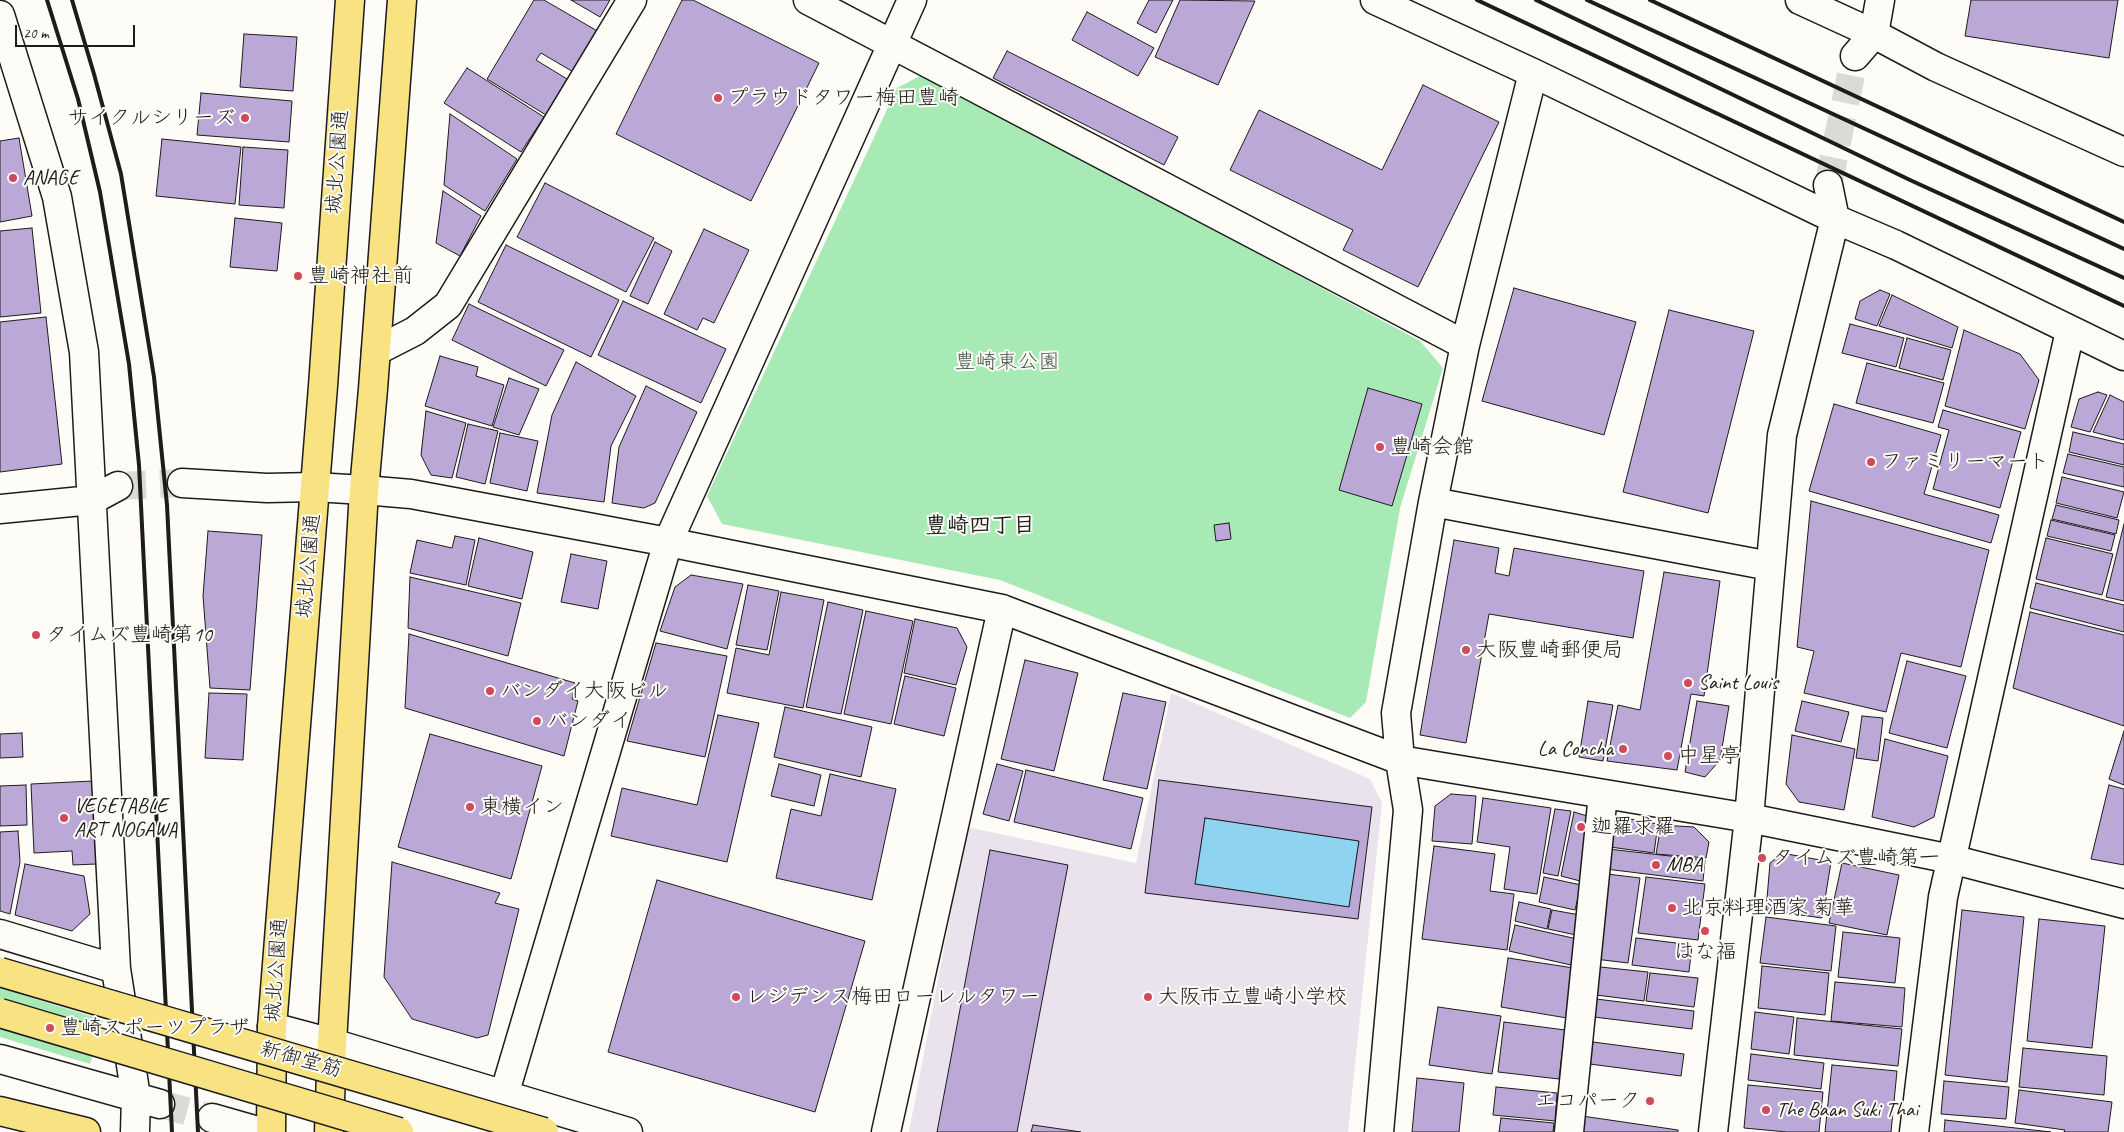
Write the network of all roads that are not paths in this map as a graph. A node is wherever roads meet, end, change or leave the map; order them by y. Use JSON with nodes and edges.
{"nodes":[{"id":1,"x":350,"y":0,"type":"edge"},
{"id":2,"x":402,"y":0,"type":"edge"},
{"id":3,"x":632,"y":0,"type":"edge"},
{"id":4,"x":808,"y":0,"type":"edge"},
{"id":5,"x":912,"y":0,"type":"edge"},
{"id":6,"x":1375,"y":0,"type":"edge"},
{"id":7,"x":1800,"y":0,"type":"edge"},
{"id":8,"x":1880,"y":0,"type":"edge"},
{"id":9,"x":0,"y":15,"type":"edge"},
{"id":10,"x":1874,"y":34,"type":"junction"},
{"id":11,"x":891,"y":45,"type":"junction"},
{"id":12,"x":1855,"y":56,"type":"tunnel mouth"},
{"id":13,"x":1533,"y":73,"type":"junction"},
{"id":14,"x":2124,"y":152,"type":"edge"},
{"id":15,"x":1828,"y":185,"type":"tunnel mouth"},
{"id":16,"x":1836,"y":219,"type":"junction"},
{"id":17,"x":2070,"y":331,"type":"junction"},
{"id":18,"x":1465,"y":346,"type":"junction"},
{"id":19,"x":376,"y":352,"type":"junction"},
{"id":20,"x":2124,"y":356,"type":"edge"},
{"id":21,"x":182,"y":483,"type":"tunnel mouth"},
{"id":22,"x":118,"y":486,"type":"tunnel mouth"},
{"id":23,"x":315,"y":487,"type":"junction"},
{"id":24,"x":364,"y":490,"type":"junction"},
{"id":25,"x":92,"y":500,"type":"junction"},
{"id":26,"x":1433,"y":502,"type":"junction"},
{"id":27,"x":0,"y":509,"type":"edge"},
{"id":28,"x":668,"y":542,"type":"junction"},
{"id":29,"x":1770,"y":566,"type":"junction"},
{"id":30,"x":1002,"y":609,"type":"junction"},
{"id":31,"x":1400,"y":760,"type":"junction"},
{"id":32,"x":1603,"y":794,"type":"junction"},
{"id":33,"x":1749,"y":818,"type":"junction"},
{"id":34,"x":1951,"y":859,"type":"junction"},
{"id":35,"x":2124,"y":904,"type":"edge"},
{"id":36,"x":0,"y":934,"type":"edge"},
{"id":37,"x":116,"y":969,"type":"junction"},
{"id":38,"x":0,"y":972,"type":"edge"},
{"id":39,"x":0,"y":1013,"type":"edge"},
{"id":40,"x":272,"y":1027,"type":"junction"},
{"id":41,"x":332,"y":1043,"type":"junction"},
{"id":42,"x":0,"y":1059,"type":"edge"},
{"id":43,"x":504,"y":1095,"type":"junction"},
{"id":44,"x":148,"y":1100,"type":"junction"},
{"id":45,"x":0,"y":1111,"type":"edge"},
{"id":46,"x":212,"y":1118,"type":"tunnel mouth"},
{"id":47,"x":86,"y":1132,"type":"edge"},
{"id":48,"x":135,"y":1132,"type":"edge"},
{"id":49,"x":261,"y":1132,"type":"edge"},
{"id":50,"x":270,"y":1132,"type":"edge"},
{"id":51,"x":329,"y":1132,"type":"edge"},
{"id":52,"x":398,"y":1132,"type":"edge"},
{"id":53,"x":544,"y":1132,"type":"edge"},
{"id":54,"x":628,"y":1132,"type":"edge"},
{"id":55,"x":886,"y":1132,"type":"edge"},
{"id":56,"x":1379,"y":1132,"type":"edge"},
{"id":57,"x":1569,"y":1132,"type":"edge"},
{"id":58,"x":1713,"y":1132,"type":"edge"},
{"id":59,"x":1914,"y":1132,"type":"edge"}],
"edges":[{"from":1,"to":23,"type":"main road","name":"城北公園通"},
{"from":2,"to":19,"type":"main road"},
{"from":3,"to":19,"type":"street"},
{"from":4,"to":11,"type":"street"},
{"from":5,"to":11,"type":"street"},
{"from":6,"to":13,"type":"street"},
{"from":7,"to":10,"type":"street"},
{"from":8,"to":10,"type":"street"},
{"from":9,"to":25,"type":"street"},
{"from":10,"to":12,"type":"street"},
{"from":10,"to":14,"type":"street"},
{"from":11,"to":18,"type":"street"},
{"from":11,"to":28,"type":"street"},
{"from":13,"to":16,"type":"street"},
{"from":13,"to":18,"type":"street"},
{"from":15,"to":16,"type":"street"},
{"from":16,"to":17,"type":"street"},
{"from":16,"to":29,"type":"street"},
{"from":17,"to":20,"type":"street"},
{"from":17,"to":34,"type":"street"},
{"from":18,"to":26,"type":"street"},
{"from":19,"to":24,"type":"main road"},
{"from":21,"to":23,"type":"street"},
{"from":22,"to":25,"type":"street"},
{"from":23,"to":24,"type":"street"},
{"from":23,"to":40,"type":"main road","name":"城北公園通"},
{"from":24,"to":28,"type":"street"},
{"from":24,"to":41,"type":"main road"},
{"from":25,"to":27,"type":"street"},
{"from":25,"to":37,"type":"street"},
{"from":26,"to":29,"type":"street"},
{"from":26,"to":31,"type":"street"},
{"from":28,"to":30,"type":"street"},
{"from":28,"to":43,"type":"street"},
{"from":29,"to":33,"type":"street"},
{"from":30,"to":31,"type":"street"},
{"from":30,"to":55,"type":"street"},
{"from":31,"to":32,"type":"street"},
{"from":31,"to":56,"type":"street"},
{"from":32,"to":33,"type":"street"},
{"from":32,"to":57,"type":"street"},
{"from":33,"to":34,"type":"street"},
{"from":33,"to":58,"type":"street"},
{"from":34,"to":35,"type":"street"},
{"from":34,"to":59,"type":"street"},
{"from":36,"to":37,"type":"street"},
{"from":37,"to":44,"type":"street"},
{"from":38,"to":53,"type":"main road","name":"新御堂筋","bridge":true},
{"from":39,"to":52,"type":"main road","bridge":true},
{"from":40,"to":41,"type":"street"},
{"from":40,"to":50,"type":"main road","name":"城北公園通"},
{"from":41,"to":43,"type":"street"},
{"from":41,"to":51,"type":"main road"},
{"from":42,"to":44,"type":"street"},
{"from":43,"to":54,"type":"street"},
{"from":44,"to":48,"type":"street"},
{"from":45,"to":47,"type":"main road"},
{"from":46,"to":49,"type":"street"}]}
